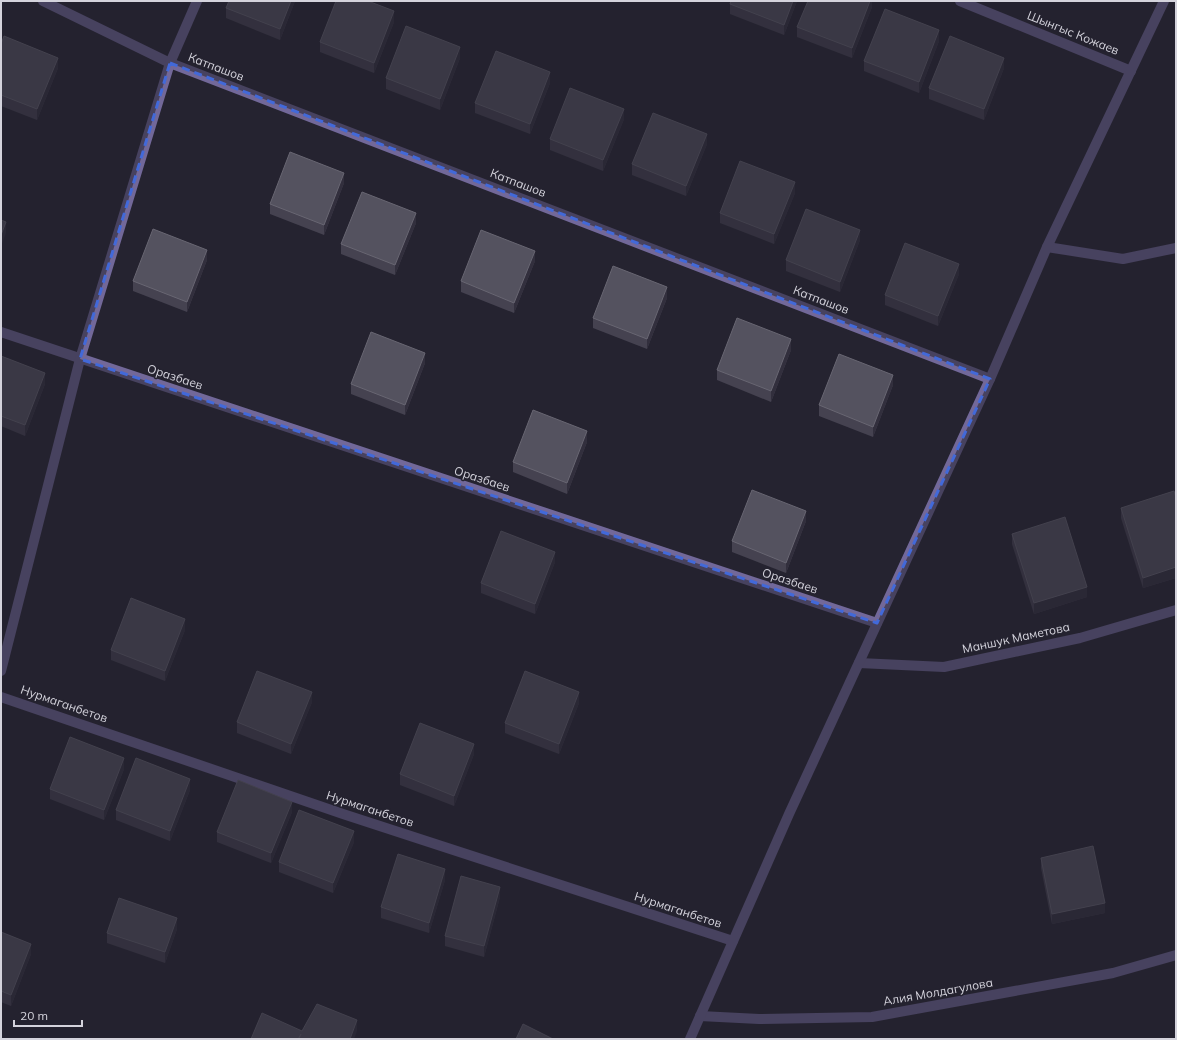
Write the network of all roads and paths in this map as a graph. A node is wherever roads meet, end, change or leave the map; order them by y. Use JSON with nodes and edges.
{"nodes":[{"id":1,"x":42,"y":1,"type":"edge"},
{"id":2,"x":197,"y":1,"type":"edge"},
{"id":3,"x":960,"y":1,"type":"edge"},
{"id":4,"x":1164,"y":1,"type":"edge"},
{"id":5,"x":170,"y":63,"type":"junction"},
{"id":6,"x":1131,"y":71,"type":"junction"},
{"id":7,"x":1046,"y":248,"type":"junction"},
{"id":8,"x":1176,"y":248,"type":"edge"},
{"id":9,"x":1,"y":332,"type":"edge"},
{"id":10,"x":80,"y":359,"type":"junction"},
{"id":11,"x":990,"y":378,"type":"junction"},
{"id":12,"x":1176,"y":610,"type":"edge"},
{"id":13,"x":877,"y":623,"type":"junction"},
{"id":14,"x":858,"y":664,"type":"junction"},
{"id":15,"x":1,"y":671,"type":"edge"},
{"id":16,"x":1,"y":697,"type":"edge"},
{"id":17,"x":733,"y":941,"type":"junction"},
{"id":18,"x":1176,"y":955,"type":"edge"},
{"id":19,"x":700,"y":1016,"type":"junction"},
{"id":20,"x":690,"y":1039,"type":"edge"}],
"edges":[{"from":1,"to":5,"type":"street","name":"Катпашов"},
{"from":2,"to":5,"type":"street"},
{"from":3,"to":6,"type":"street","name":"Шынгыс Кожаев"},
{"from":4,"to":6,"type":"street"},
{"from":5,"to":10,"type":"street"},
{"from":5,"to":11,"type":"street","name":"Катпашов"},
{"from":6,"to":7,"type":"street"},
{"from":7,"to":8,"type":"street"},
{"from":7,"to":11,"type":"street"},
{"from":9,"to":10,"type":"street","name":"Оразбаев"},
{"from":10,"to":13,"type":"street","name":"Оразбаев"},
{"from":10,"to":15,"type":"street"},
{"from":11,"to":13,"type":"street"},
{"from":12,"to":14,"type":"street","name":"Маншук Маметова"},
{"from":13,"to":14,"type":"street"},
{"from":14,"to":17,"type":"street"},
{"from":16,"to":17,"type":"street","name":"Нурмаганбетов"},
{"from":17,"to":19,"type":"street"},
{"from":18,"to":19,"type":"street","name":"Алия Молдагулова"},
{"from":19,"to":20,"type":"street"}]}
